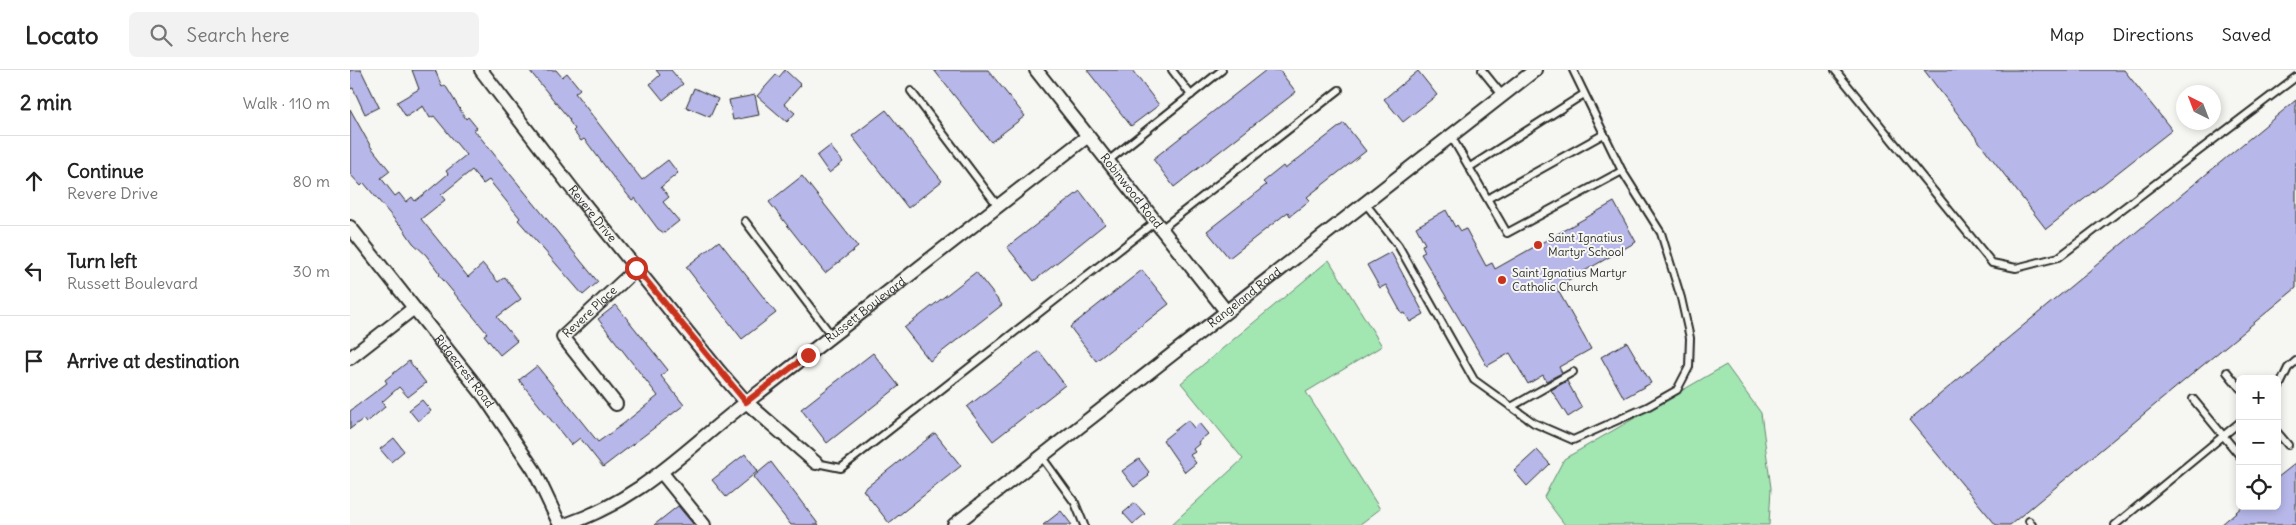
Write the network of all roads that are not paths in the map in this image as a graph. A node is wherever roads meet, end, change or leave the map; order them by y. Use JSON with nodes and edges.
{"nodes":[{"id":1,"x":481,"y":70,"type":"edge"},
{"id":2,"x":1036,"y":70,"type":"edge"},
{"id":3,"x":1172,"y":70,"type":"edge"},
{"id":4,"x":1222,"y":70,"type":"edge"},
{"id":5,"x":1482,"y":70,"type":"edge"},
{"id":6,"x":1536,"y":70,"type":"edge"},
{"id":7,"x":1573,"y":70,"type":"edge"},
{"id":8,"x":1835,"y":70,"type":"edge"},
{"id":9,"x":2296,"y":76,"type":"edge"},
{"id":10,"x":1340,"y":90,"type":"dead end"},
{"id":11,"x":911,"y":91,"type":"dead end"},
{"id":12,"x":1584,"y":94,"type":"junction"},
{"id":13,"x":1191,"y":95,"type":"junction"},
{"id":14,"x":1502,"y":96,"type":"junction"},
{"id":15,"x":1604,"y":134,"type":"junction"},
{"id":16,"x":1088,"y":136,"type":"junction"},
{"id":17,"x":1451,"y":136,"type":"junction"},
{"id":18,"x":1108,"y":161,"type":"junction"},
{"id":19,"x":1470,"y":167,"type":"junction"},
{"id":20,"x":1622,"y":171,"type":"junction"},
{"id":21,"x":1489,"y":198,"type":"junction"},
{"id":22,"x":1365,"y":203,"type":"junction"},
{"id":23,"x":998,"y":206,"type":"junction"},
{"id":24,"x":745,"y":221,"type":"dead end"},
{"id":25,"x":1158,"y":226,"type":"junction"},
{"id":26,"x":350,"y":227,"type":"edge"},
{"id":27,"x":636,"y":268,"type":"junction"},
{"id":28,"x":414,"y":308,"type":"junction"},
{"id":29,"x":1226,"y":311,"type":"junction"},
{"id":30,"x":832,"y":336,"type":"junction"},
{"id":31,"x":350,"y":358,"type":"edge"},
{"id":32,"x":2296,"y":361,"type":"edge"},
{"id":33,"x":1573,"y":372,"type":"dead end"},
{"id":34,"x":2226,"y":372,"type":"dead end"},
{"id":35,"x":2236,"y":383,"type":"edge"},
{"id":36,"x":2281,"y":383,"type":"edge"},
{"id":37,"x":2193,"y":399,"type":"dead end"},
{"id":38,"x":746,"y":402,"type":"junction"},
{"id":39,"x":616,"y":404,"type":"dead end"},
{"id":40,"x":1511,"y":407,"type":"junction"},
{"id":41,"x":2236,"y":425,"type":"edge"},
{"id":42,"x":2223,"y":436,"type":"junction"},
{"id":43,"x":2281,"y":437,"type":"edge"},
{"id":44,"x":2288,"y":445,"type":"dead end"},
{"id":45,"x":2236,"y":451,"type":"edge"},
{"id":46,"x":1041,"y":456,"type":"junction"},
{"id":47,"x":816,"y":462,"type":"joint"},
{"id":48,"x":662,"y":474,"type":"junction"},
{"id":49,"x":560,"y":525,"type":"edge"},
{"id":50,"x":565,"y":525,"type":"edge"},
{"id":51,"x":704,"y":525,"type":"edge"},
{"id":52,"x":954,"y":525,"type":"edge"},
{"id":53,"x":1084,"y":525,"type":"edge"},
{"id":54,"x":2116,"y":525,"type":"edge"}],
"edges":[{"from":1,"to":27,"type":"street","name":"Revere Drive"},
{"from":2,"to":16,"type":"street","name":"Robinwood Road"},
{"from":3,"to":13,"type":"lane"},
{"from":4,"to":13,"type":"lane"},
{"from":5,"to":14,"type":"lane"},
{"from":6,"to":14,"type":"street","name":"Rangeland Road"},
{"from":7,"to":12,"type":"lane"},
{"from":8,"to":9,"type":"lane"},
{"from":10,"to":25,"type":"lane"},
{"from":11,"to":23,"type":"lane"},
{"from":12,"to":15,"type":"lane"},
{"from":12,"to":19,"type":"lane"},
{"from":13,"to":18,"type":"lane"},
{"from":14,"to":17,"type":"street","name":"Rangeland Road"},
{"from":15,"to":20,"type":"lane"},
{"from":15,"to":21,"type":"lane"},
{"from":16,"to":18,"type":"street","name":"Robinwood Road"},
{"from":16,"to":23,"type":"street","name":"Russett Boulevard"},
{"from":17,"to":19,"type":"lane"},
{"from":17,"to":22,"type":"street","name":"Rangeland Road"},
{"from":18,"to":25,"type":"street","name":"Robinwood Road"},
{"from":19,"to":21,"type":"lane"},
{"from":20,"to":21,"type":"lane"},
{"from":20,"to":40,"type":"lane"},
{"from":22,"to":29,"type":"street","name":"Rangeland Road"},
{"from":22,"to":40,"type":"lane"},
{"from":23,"to":30,"type":"street","name":"Russett Boulevard"},
{"from":24,"to":30,"type":"lane"},
{"from":25,"to":29,"type":"street","name":"Robinwood Road"},
{"from":25,"to":47,"type":"lane"},
{"from":26,"to":28,"type":"street","name":"Ridgecrest Road"},
{"from":27,"to":38,"type":"street","name":"Revere Drive"},
{"from":27,"to":39,"type":"street","name":"Revere Place"},
{"from":28,"to":31,"type":"street"},
{"from":28,"to":49,"type":"street","name":"Ridgecrest Road"},
{"from":29,"to":46,"type":"street","name":"Rangeland Road"},
{"from":30,"to":38,"type":"street","name":"Russett Boulevard"},
{"from":32,"to":36,"type":"lane"},
{"from":33,"to":40,"type":"lane"},
{"from":34,"to":35,"type":"lane"},
{"from":37,"to":42,"type":"lane"},
{"from":38,"to":47,"type":"street","name":"Revere Drive"},
{"from":38,"to":48,"type":"street","name":"Russett Boulevard"},
{"from":41,"to":42,"type":"lane"},
{"from":42,"to":45,"type":"lane"},
{"from":42,"to":54,"type":"lane"},
{"from":43,"to":44,"type":"lane"},
{"from":46,"to":52,"type":"street","name":"Rangeland Road"},
{"from":46,"to":53,"type":"lane"},
{"from":48,"to":50,"type":"street","name":"Russett Boulevard"},
{"from":48,"to":51,"type":"street"}]}
